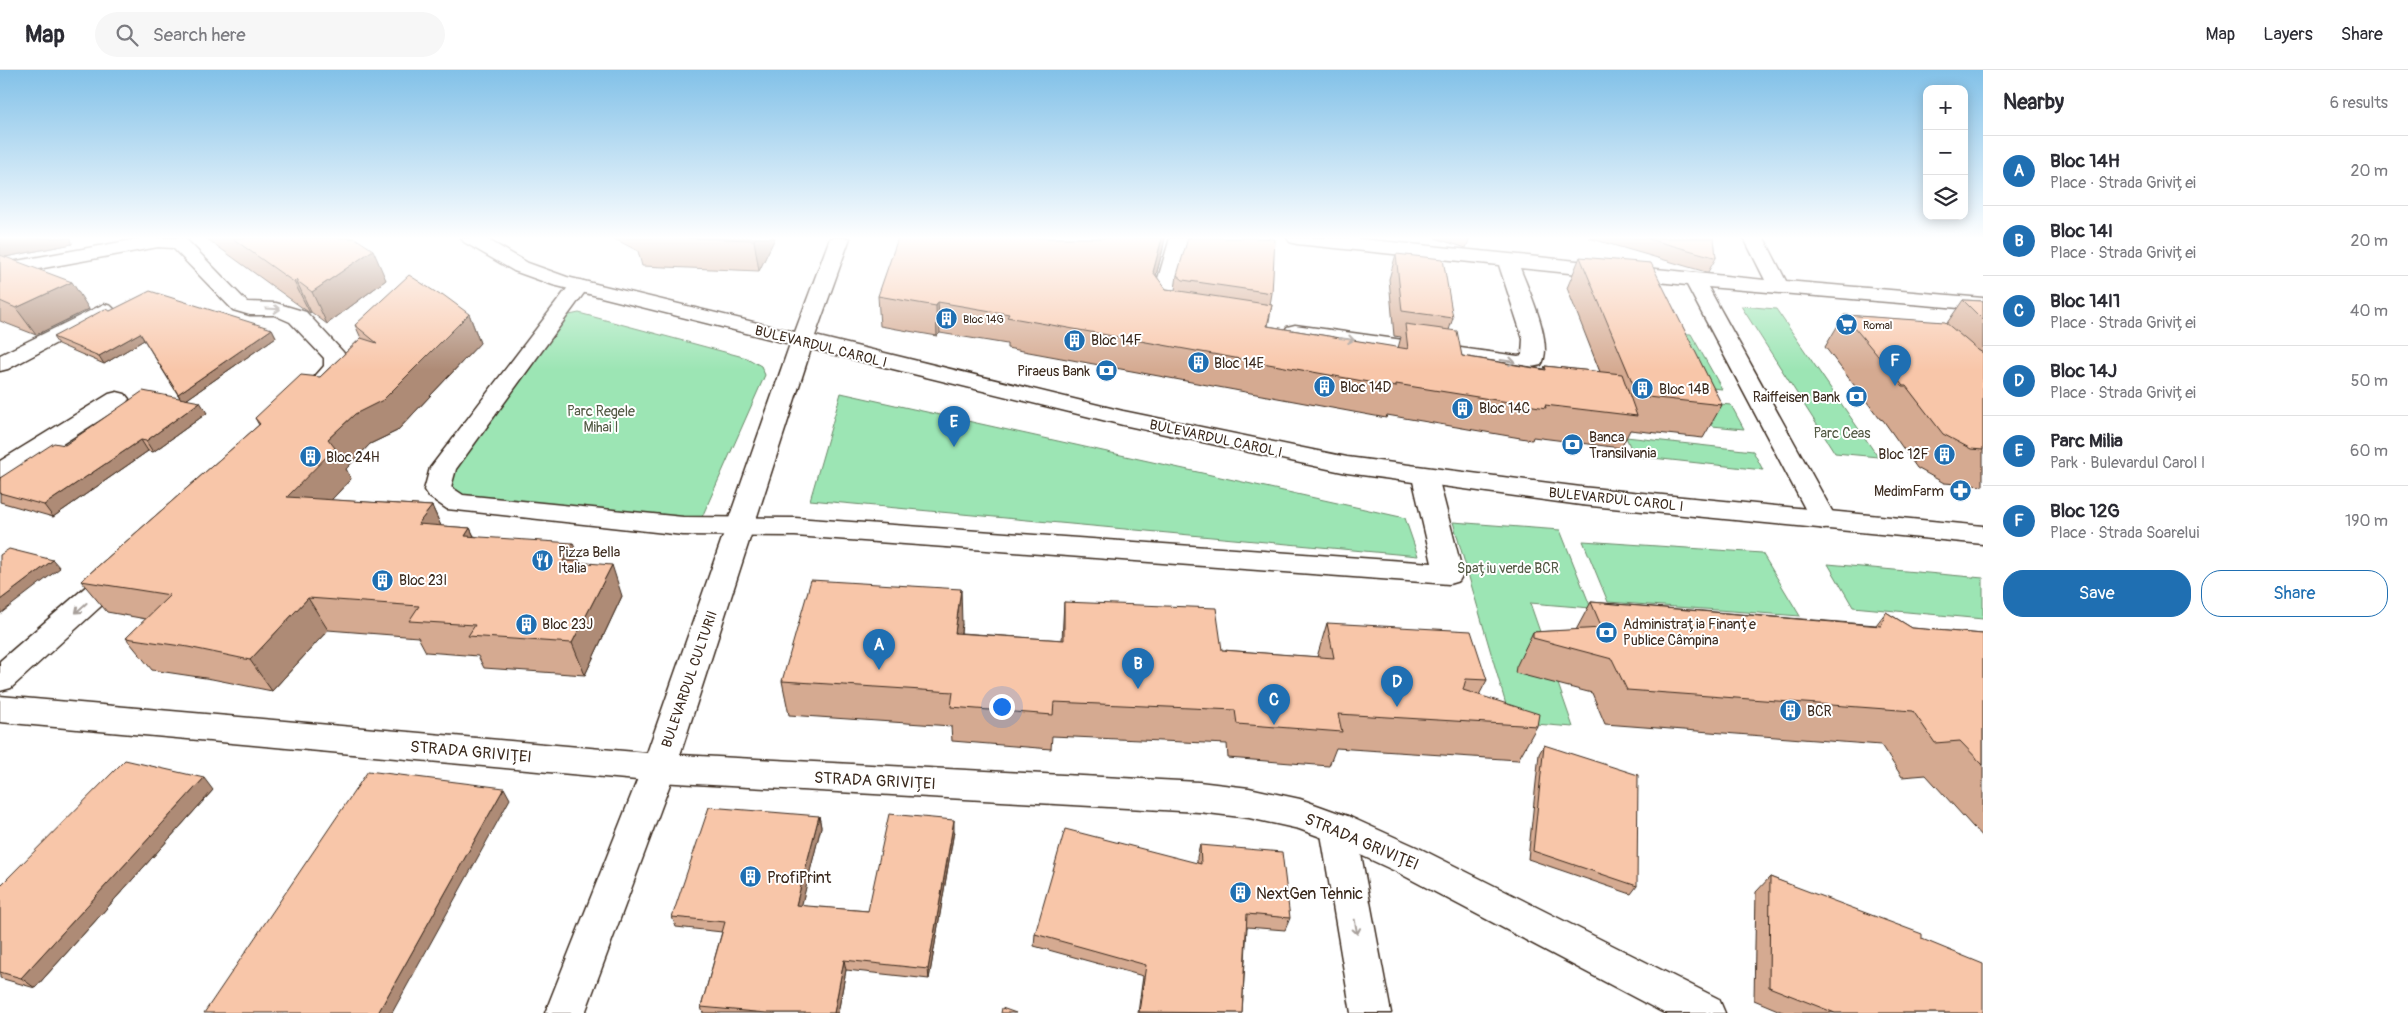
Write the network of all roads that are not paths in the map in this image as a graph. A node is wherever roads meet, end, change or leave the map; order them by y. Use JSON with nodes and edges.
{"nodes":[{"id":1,"x":218,"y":282,"type":"edge"},
{"id":2,"x":565,"y":282,"type":"edge"},
{"id":3,"x":824,"y":282,"type":"edge"},
{"id":4,"x":1168,"y":282,"type":"edge"},
{"id":5,"x":1514,"y":282,"type":"edge"},
{"id":6,"x":1695,"y":282,"type":"edge"},
{"id":7,"x":1718,"y":282,"type":"edge"},
{"id":8,"x":1776,"y":282,"type":"edge"},
{"id":9,"x":579,"y":286,"type":"junction"},
{"id":10,"x":1779,"y":287,"type":"junction"},
{"id":11,"x":1885,"y":296,"type":"junction"},
{"id":12,"x":1983,"y":304,"type":"edge"},
{"id":13,"x":104,"y":310,"type":"edge"},
{"id":14,"x":1199,"y":318,"type":"edge"},
{"id":15,"x":1907,"y":320,"type":"edge"},
{"id":16,"x":1276,"y":329,"type":"edge"},
{"id":17,"x":802,"y":341,"type":"junction"},
{"id":18,"x":0,"y":364,"type":"edge"},
{"id":19,"x":117,"y":399,"type":"dead end"},
{"id":20,"x":296,"y":409,"type":"edge"},
{"id":21,"x":0,"y":472,"type":"edge"},
{"id":22,"x":1425,"y":477,"type":"junction"},
{"id":23,"x":1824,"y":520,"type":"junction"},
{"id":24,"x":740,"y":527,"type":"junction"},
{"id":25,"x":1983,"y":535,"type":"edge"},
{"id":26,"x":137,"y":558,"type":"edge"},
{"id":27,"x":0,"y":679,"type":"edge"},
{"id":28,"x":0,"y":709,"type":"edge"},
{"id":29,"x":659,"y":768,"type":"junction"},
{"id":30,"x":1338,"y":828,"type":"junction"},
{"id":31,"x":565,"y":1013,"type":"edge"},
{"id":32,"x":1371,"y":1013,"type":"edge"},
{"id":33,"x":1705,"y":1013,"type":"edge"}],
"edges":[{"from":1,"to":20,"type":"street","one_way":true},
{"from":2,"to":9,"type":"street","name":"BULEVARDUL CAROL I"},
{"from":3,"to":17,"type":"street","name":"BULEVARDUL CULTURII"},
{"from":4,"to":14,"type":"street"},
{"from":16,"to":5,"type":"street","one_way":true},
{"from":6,"to":23,"type":"street"},
{"from":7,"to":10,"type":"street"},
{"from":8,"to":10,"type":"street"},
{"from":9,"to":17,"type":"street","name":"BULEVARDUL CAROL I"},
{"from":9,"to":24,"type":"street"},
{"from":10,"to":11,"type":"street"},
{"from":11,"to":12,"type":"street"},
{"from":11,"to":15,"type":"street"},
{"from":13,"to":18,"type":"street"},
{"from":17,"to":22,"type":"street","name":"BULEVARDUL CAROL I"},
{"from":17,"to":24,"type":"street","name":"BULEVARDUL CULTURII"},
{"from":19,"to":21,"type":"street"},
{"from":22,"to":23,"type":"street","name":"BULEVARDUL CAROL I"},
{"from":22,"to":24,"type":"street"},
{"from":23,"to":25,"type":"street","name":"BULEVARDUL CAROL I"},
{"from":24,"to":29,"type":"street","name":"BULEVARDUL CULTURII"},
{"from":26,"to":27,"type":"street","one_way":true},
{"from":28,"to":29,"type":"street","name":"STRADA GRIVIȚEI"},
{"from":29,"to":30,"type":"street","name":"STRADA GRIVIȚEI"},
{"from":29,"to":31,"type":"street","name":"BULEVARDUL CULTURII"},
{"from":30,"to":32,"type":"street","one_way":true},
{"from":30,"to":33,"type":"street","name":"STRADA GRIVIȚEI"}]}
